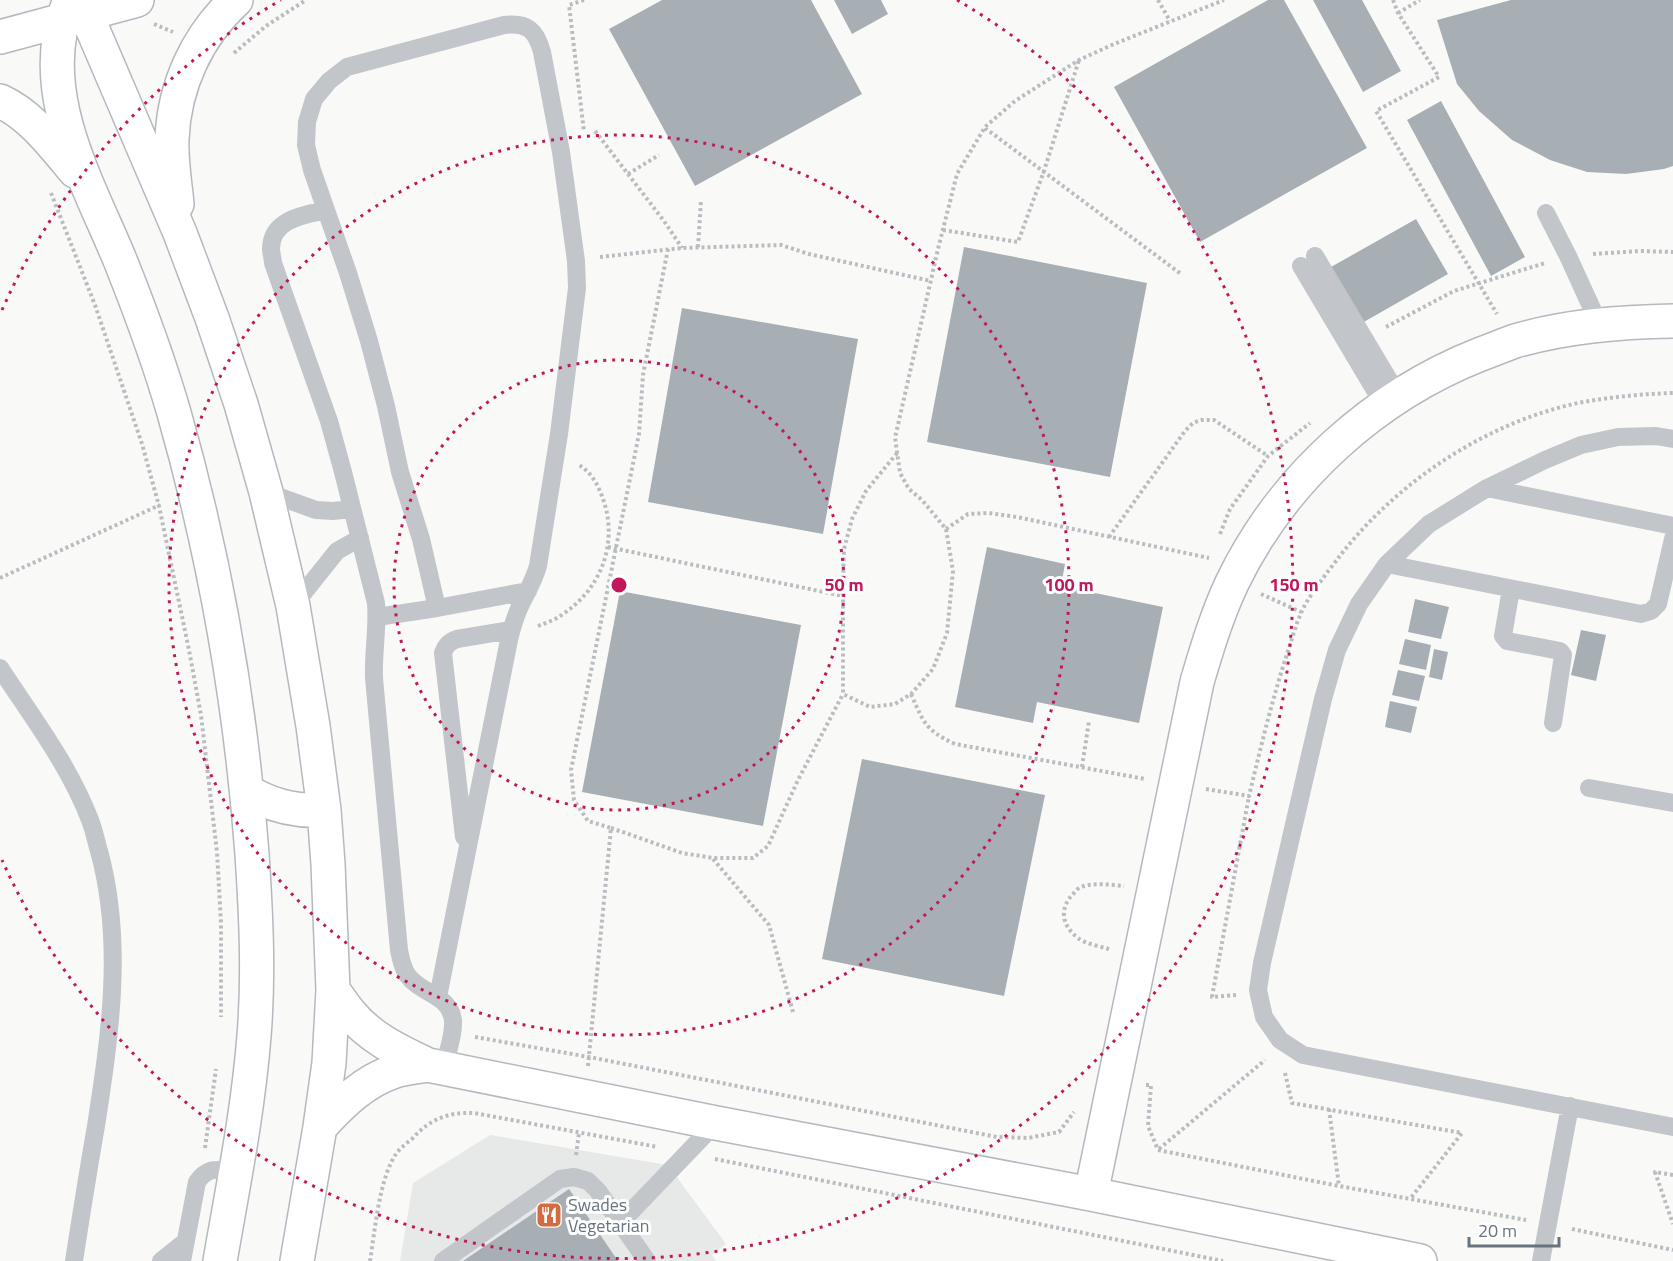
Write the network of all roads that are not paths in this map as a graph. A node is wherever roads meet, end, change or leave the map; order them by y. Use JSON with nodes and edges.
{"nodes":[{"id":1,"x":137,"y":0,"type":"edge"},
{"id":2,"x":236,"y":0,"type":"edge"},
{"id":3,"x":75,"y":9,"type":"edge"},
{"id":4,"x":0,"y":37,"type":"edge"},
{"id":5,"x":0,"y":100,"type":"edge"},
{"id":6,"x":87,"y":185,"type":"junction"},
{"id":7,"x":326,"y":210,"type":"junction"},
{"id":8,"x":1546,"y":213,"type":"dead end"},
{"id":9,"x":180,"y":233,"type":"junction"},
{"id":10,"x":1673,"y":321,"type":"edge"},
{"id":11,"x":1599,"y":324,"type":"junction"},
{"id":12,"x":1391,"y":400,"type":"junction"},
{"id":13,"x":1673,"y":439,"type":"edge"},
{"id":14,"x":1487,"y":488,"type":"junction"},
{"id":15,"x":266,"y":492,"type":"junction"},
{"id":16,"x":352,"y":509,"type":"junction"},
{"id":17,"x":1673,"y":526,"type":"edge"},
{"id":18,"x":360,"y":538,"type":"junction"},
{"id":19,"x":1673,"y":539,"type":"edge"},
{"id":20,"x":1387,"y":564,"type":"junction"},
{"id":21,"x":1511,"y":589,"type":"junction"},
{"id":22,"x":528,"y":591,"type":"junction"},
{"id":23,"x":293,"y":606,"type":"junction"},
{"id":24,"x":437,"y":608,"type":"junction"},
{"id":25,"x":377,"y":617,"type":"junction"},
{"id":26,"x":510,"y":635,"type":"junction"},
{"id":27,"x":0,"y":668,"type":"edge"},
{"id":28,"x":1553,"y":723,"type":"dead end"},
{"id":29,"x":1589,"y":788,"type":"dead end"},
{"id":30,"x":247,"y":791,"type":"junction"},
{"id":31,"x":1673,"y":803,"type":"edge"},
{"id":32,"x":324,"y":810,"type":"junction"},
{"id":33,"x":466,"y":854,"type":"junction"},
{"id":34,"x":333,"y":990,"type":"junction"},
{"id":35,"x":438,"y":997,"type":"junction"},
{"id":36,"x":436,"y":1066,"type":"junction"},
{"id":37,"x":1570,"y":1106,"type":"junction"},
{"id":38,"x":716,"y":1122,"type":"junction"},
{"id":39,"x":1673,"y":1126,"type":"edge"},
{"id":40,"x":320,"y":1127,"type":"junction"},
{"id":41,"x":235,"y":1170,"type":"junction"},
{"id":42,"x":1090,"y":1194,"type":"junction"},
{"id":43,"x":620,"y":1223,"type":"junction"},
{"id":44,"x":186,"y":1241,"type":"junction"},
{"id":45,"x":74,"y":1261,"type":"edge"},
{"id":46,"x":161,"y":1261,"type":"edge"},
{"id":47,"x":182,"y":1261,"type":"edge"},
{"id":48,"x":220,"y":1261,"type":"edge"},
{"id":49,"x":297,"y":1261,"type":"edge"},
{"id":50,"x":443,"y":1261,"type":"edge"},
{"id":51,"x":647,"y":1261,"type":"edge"},
{"id":52,"x":1420,"y":1261,"type":"edge"},
{"id":53,"x":1540,"y":1261,"type":"edge"}],
"edges":[{"from":1,"to":3,"type":"street"},
{"from":2,"to":9,"type":"street"},
{"from":3,"to":4,"type":"street"},
{"from":3,"to":6,"type":"street"},
{"from":3,"to":9,"type":"street"},
{"from":5,"to":6,"type":"street"},
{"from":6,"to":30,"type":"street"},
{"from":7,"to":16,"type":"lane"},
{"from":7,"to":22,"type":"lane"},
{"from":7,"to":24,"type":"lane"},
{"from":8,"to":11,"type":"lane"},
{"from":9,"to":15,"type":"street"},
{"from":10,"to":11,"type":"street"},
{"from":11,"to":12,"type":"street"},
{"from":12,"to":12,"type":"lane"},
{"from":12,"to":42,"type":"street"},
{"from":13,"to":14,"type":"lane"},
{"from":14,"to":17,"type":"lane"},
{"from":14,"to":20,"type":"lane"},
{"from":15,"to":16,"type":"lane"},
{"from":15,"to":23,"type":"street"},
{"from":16,"to":18,"type":"lane"},
{"from":18,"to":23,"type":"lane"},
{"from":18,"to":25,"type":"lane"},
{"from":19,"to":21,"type":"lane"},
{"from":20,"to":21,"type":"lane"},
{"from":20,"to":37,"type":"lane"},
{"from":21,"to":28,"type":"lane"},
{"from":22,"to":24,"type":"lane"},
{"from":22,"to":26,"type":"lane"},
{"from":23,"to":32,"type":"street"},
{"from":24,"to":25,"type":"lane"},
{"from":25,"to":35,"type":"lane"},
{"from":26,"to":33,"type":"lane"},
{"from":26,"to":33,"type":"lane"},
{"from":27,"to":45,"type":"lane"},
{"from":29,"to":31,"type":"lane"},
{"from":30,"to":32,"type":"street"},
{"from":30,"to":41,"type":"street"},
{"from":32,"to":34,"type":"street"},
{"from":33,"to":35,"type":"lane"},
{"from":34,"to":36,"type":"street"},
{"from":34,"to":40,"type":"street"},
{"from":35,"to":36,"type":"lane"},
{"from":36,"to":38,"type":"street"},
{"from":36,"to":40,"type":"street"},
{"from":37,"to":39,"type":"lane"},
{"from":37,"to":53,"type":"lane"},
{"from":38,"to":42,"type":"street"},
{"from":38,"to":43,"type":"lane"},
{"from":40,"to":49,"type":"street"},
{"from":41,"to":44,"type":"lane"},
{"from":41,"to":48,"type":"street"},
{"from":42,"to":52,"type":"street"},
{"from":43,"to":50,"type":"lane"},
{"from":43,"to":51,"type":"lane"},
{"from":44,"to":46,"type":"lane"},
{"from":44,"to":47,"type":"lane"}]}
